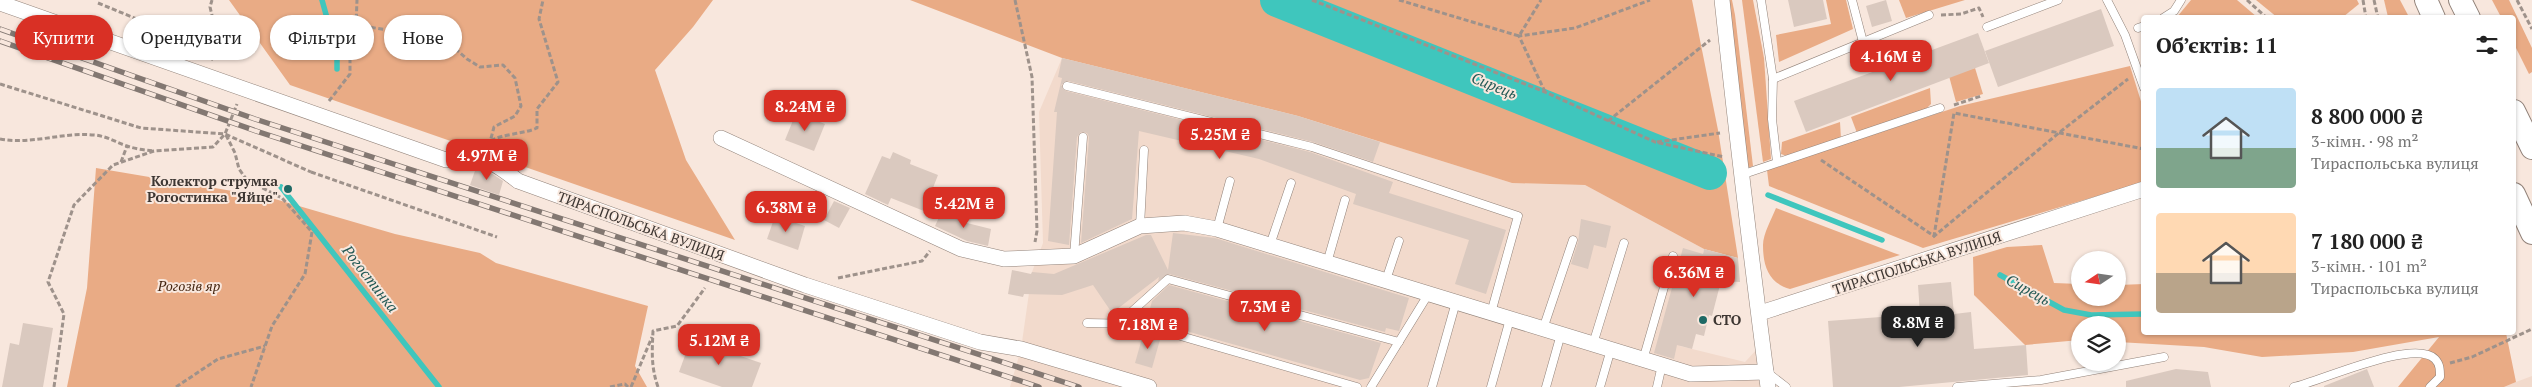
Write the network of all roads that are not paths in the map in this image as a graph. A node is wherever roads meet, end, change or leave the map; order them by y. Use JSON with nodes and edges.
{"nodes":[{"id":1,"x":1722,"y":0,"type":"edge"},
{"id":2,"x":1761,"y":0,"type":"edge"},
{"id":3,"x":1852,"y":0,"type":"edge"},
{"id":4,"x":2058,"y":0,"type":"edge"},
{"id":5,"x":2107,"y":0,"type":"edge"},
{"id":6,"x":2181,"y":0,"type":"edge"},
{"id":7,"x":2426,"y":0,"type":"edge"},
{"id":8,"x":2460,"y":0,"type":"edge"},
{"id":9,"x":0,"y":3,"type":"edge"},
{"id":10,"x":1929,"y":15,"type":"road end"},
{"id":11,"x":2168,"y":15,"type":"edge"},
{"id":12,"x":2433,"y":15,"type":"edge"},
{"id":13,"x":2468,"y":15,"type":"edge"},
{"id":14,"x":1987,"y":27,"type":"dead end"},
{"id":15,"x":1864,"y":42,"type":"junction"},
{"id":16,"x":1773,"y":79,"type":"junction"},
{"id":17,"x":2141,"y":80,"type":"edge"},
{"id":18,"x":1067,"y":86,"type":"dead end"},
{"id":19,"x":1940,"y":108,"type":"dead end"},
{"id":20,"x":2516,"y":115,"type":"edge"},
{"id":21,"x":1083,"y":137,"type":"dead end"},
{"id":22,"x":721,"y":138,"type":"dead end"},
{"id":23,"x":2532,"y":148,"type":"edge"},
{"id":24,"x":1144,"y":150,"type":"dead end"},
{"id":25,"x":1777,"y":162,"type":"junction"},
{"id":26,"x":1741,"y":175,"type":"junction"},
{"id":27,"x":1230,"y":182,"type":"dead end"},
{"id":28,"x":1291,"y":183,"type":"dead end"},
{"id":29,"x":2141,"y":190,"type":"edge"},
{"id":30,"x":2516,"y":198,"type":"edge"},
{"id":31,"x":1345,"y":200,"type":"dead end"},
{"id":32,"x":1140,"y":226,"type":"junction"},
{"id":33,"x":1217,"y":229,"type":"junction"},
{"id":34,"x":2532,"y":232,"type":"edge"},
{"id":35,"x":1573,"y":240,"type":"dead end"},
{"id":36,"x":1399,"y":241,"type":"dead end"},
{"id":37,"x":1624,"y":243,"type":"dead end"},
{"id":38,"x":1270,"y":245,"type":"junction"},
{"id":39,"x":1074,"y":256,"type":"junction"},
{"id":40,"x":1674,"y":256,"type":"dead end"},
{"id":41,"x":1327,"y":263,"type":"junction"},
{"id":42,"x":1386,"y":280,"type":"junction"},
{"id":43,"x":1429,"y":294,"type":"junction"},
{"id":44,"x":1456,"y":302,"type":"junction"},
{"id":45,"x":1491,"y":313,"type":"junction"},
{"id":46,"x":1760,"y":313,"type":"junction"},
{"id":47,"x":1510,"y":319,"type":"junction"},
{"id":48,"x":1087,"y":323,"type":"dead end"},
{"id":49,"x":1118,"y":324,"type":"junction"},
{"id":50,"x":1543,"y":329,"type":"junction"},
{"id":51,"x":1561,"y":334,"type":"junction"},
{"id":52,"x":1399,"y":342,"type":"junction"},
{"id":53,"x":1593,"y":344,"type":"junction"},
{"id":54,"x":1611,"y":350,"type":"junction"},
{"id":55,"x":2164,"y":357,"type":"dead end"},
{"id":56,"x":1643,"y":360,"type":"junction"},
{"id":57,"x":1662,"y":365,"type":"junction"},
{"id":58,"x":1767,"y":380,"type":"edge"},
{"id":59,"x":1149,"y":387,"type":"edge"},
{"id":60,"x":1357,"y":387,"type":"edge"},
{"id":61,"x":1371,"y":387,"type":"edge"},
{"id":62,"x":1432,"y":387,"type":"edge"},
{"id":63,"x":1491,"y":387,"type":"edge"},
{"id":64,"x":1546,"y":387,"type":"edge"},
{"id":65,"x":1600,"y":387,"type":"edge"},
{"id":66,"x":1657,"y":387,"type":"edge"},
{"id":67,"x":1786,"y":387,"type":"edge"},
{"id":68,"x":1957,"y":387,"type":"edge"},
{"id":69,"x":2294,"y":387,"type":"edge"},
{"id":70,"x":2430,"y":387,"type":"edge"}],
"edges":[{"from":1,"to":26,"type":"street"},
{"from":2,"to":16,"type":"lane"},
{"from":3,"to":15,"type":"lane"},
{"from":4,"to":14,"type":"lane"},
{"from":5,"to":17,"type":"lane"},
{"from":6,"to":11,"type":"lane"},
{"from":7,"to":12,"type":"main road"},
{"from":8,"to":13,"type":"main road"},
{"from":9,"to":59,"type":"street","name":"ТИРАСПОЛЬСЬКА ВУЛИЦЯ"},
{"from":10,"to":15,"type":"lane"},
{"from":15,"to":16,"type":"lane"},
{"from":16,"to":25,"type":"lane"},
{"from":18,"to":45,"type":"lane"},
{"from":19,"to":25,"type":"lane"},
{"from":20,"to":23,"type":"main road"},
{"from":21,"to":39,"type":"lane"},
{"from":22,"to":39,"type":"street"},
{"from":24,"to":32,"type":"lane"},
{"from":25,"to":26,"type":"lane"},
{"from":26,"to":46,"type":"street"},
{"from":27,"to":33,"type":"lane"},
{"from":28,"to":38,"type":"lane"},
{"from":29,"to":46,"type":"street","name":"ТИРАСПОЛЬСЬКА ВУЛИЦЯ"},
{"from":30,"to":34,"type":"main road"},
{"from":31,"to":41,"type":"lane"},
{"from":32,"to":33,"type":"street"},
{"from":32,"to":39,"type":"street"},
{"from":33,"to":38,"type":"street"},
{"from":35,"to":50,"type":"lane"},
{"from":36,"to":42,"type":"lane"},
{"from":37,"to":53,"type":"lane"},
{"from":38,"to":41,"type":"street"},
{"from":40,"to":56,"type":"lane"},
{"from":41,"to":42,"type":"street"},
{"from":42,"to":43,"type":"street"},
{"from":43,"to":44,"type":"street"},
{"from":43,"to":52,"type":"lane"},
{"from":44,"to":45,"type":"street"},
{"from":44,"to":62,"type":"lane"},
{"from":45,"to":47,"type":"street"},
{"from":46,"to":58,"type":"street"},
{"from":47,"to":50,"type":"street"},
{"from":47,"to":63,"type":"lane"},
{"from":48,"to":49,"type":"lane"},
{"from":49,"to":52,"type":"lane"},
{"from":49,"to":60,"type":"lane"},
{"from":50,"to":51,"type":"street"},
{"from":51,"to":53,"type":"street"},
{"from":51,"to":64,"type":"lane"},
{"from":52,"to":61,"type":"lane"},
{"from":53,"to":54,"type":"street"},
{"from":54,"to":56,"type":"street"},
{"from":54,"to":65,"type":"lane"},
{"from":55,"to":68,"type":"lane"},
{"from":56,"to":57,"type":"street"},
{"from":57,"to":58,"type":"street"},
{"from":57,"to":66,"type":"lane"},
{"from":58,"to":67,"type":"lane"},
{"from":69,"to":70,"type":"lane"}]}
